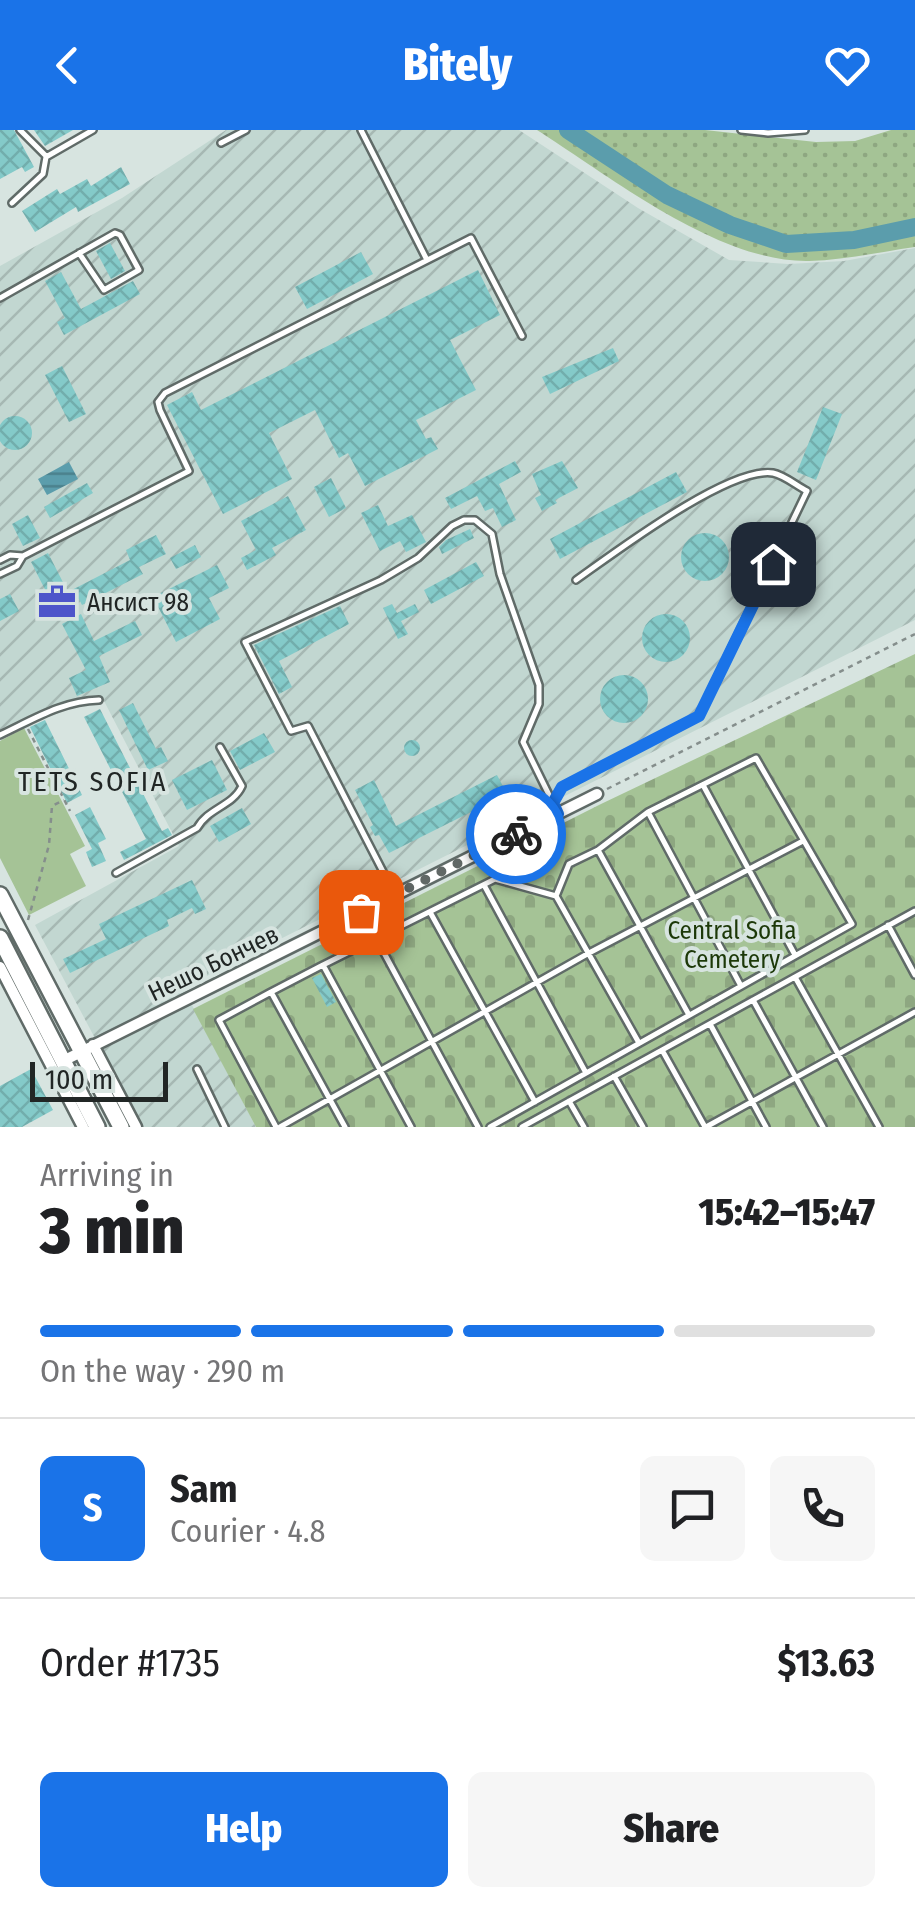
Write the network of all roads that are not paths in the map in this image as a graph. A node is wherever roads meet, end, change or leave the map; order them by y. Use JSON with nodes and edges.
{"nodes":[{"id":1,"x":20,"y":130,"type":"edge"},
{"id":2,"x":94,"y":130,"type":"edge"},
{"id":3,"x":246,"y":130,"type":"edge"},
{"id":4,"x":361,"y":130,"type":"edge"},
{"id":5,"x":742,"y":130,"type":"edge"},
{"id":6,"x":805,"y":130,"type":"edge"},
{"id":7,"x":222,"y":143,"type":"dead end"},
{"id":8,"x":46,"y":156,"type":"junction"},
{"id":9,"x":12,"y":203,"type":"dead end"},
{"id":10,"x":79,"y":253,"type":"junction"},
{"id":11,"x":428,"y":260,"type":"junction"},
{"id":12,"x":0,"y":298,"type":"edge"},
{"id":13,"x":522,"y":336,"type":"dead end"},
{"id":14,"x":23,"y":556,"type":"junction"},
{"id":15,"x":0,"y":560,"type":"edge"},
{"id":16,"x":0,"y":574,"type":"edge"},
{"id":17,"x":576,"y":580,"type":"dead end"},
{"id":18,"x":100,"y":700,"type":"dead end"},
{"id":19,"x":0,"y":734,"type":"edge"},
{"id":20,"x":220,"y":747,"type":"dead end"},
{"id":21,"x":703,"y":784,"type":"junction"},
{"id":22,"x":597,"y":794,"type":"road end"},
{"id":23,"x":555,"y":808,"type":"junction"},
{"id":24,"x":648,"y":812,"type":"junction"},
{"id":25,"x":803,"y":841,"type":"junction"},
{"id":26,"x":598,"y":850,"type":"junction"},
{"id":27,"x":749,"y":869,"type":"junction"},
{"id":28,"x":116,"y":873,"type":"dead end"},
{"id":29,"x":484,"y":885,"type":"junction"},
{"id":30,"x":395,"y":895,"type":"junction"},
{"id":31,"x":0,"y":896,"type":"edge"},
{"id":32,"x":556,"y":896,"type":"junction"},
{"id":33,"x":694,"y":897,"type":"junction"},
{"id":34,"x":915,"y":911,"type":"edge"},
{"id":35,"x":361,"y":912,"type":"junction"},
{"id":36,"x":430,"y":912,"type":"junction"},
{"id":37,"x":639,"y":926,"type":"junction"},
{"id":38,"x":888,"y":926,"type":"junction"},
{"id":39,"x":0,"y":938,"type":"edge"},
{"id":40,"x":375,"y":938,"type":"junction"},
{"id":41,"x":589,"y":953,"type":"junction"},
{"id":42,"x":795,"y":955,"type":"junction"},
{"id":43,"x":323,"y":965,"type":"junction"},
{"id":44,"x":0,"y":968,"type":"edge"},
{"id":45,"x":915,"y":975,"type":"edge"},
{"id":46,"x":795,"y":977,"type":"junction"},
{"id":47,"x":537,"y":983,"type":"junction"},
{"id":48,"x":741,"y":986,"type":"junction"},
{"id":49,"x":272,"y":992,"type":"junction"},
{"id":50,"x":752,"y":1000,"type":"junction"},
{"id":51,"x":485,"y":1012,"type":"junction"},
{"id":52,"x":915,"y":1012,"type":"edge"},
{"id":53,"x":690,"y":1015,"type":"junction"},
{"id":54,"x":710,"y":1024,"type":"junction"},
{"id":55,"x":432,"y":1043,"type":"junction"},
{"id":56,"x":639,"y":1043,"type":"junction"},
{"id":57,"x":88,"y":1048,"type":"junction"},
{"id":58,"x":662,"y":1050,"type":"junction"},
{"id":59,"x":838,"y":1054,"type":"junction"},
{"id":60,"x":63,"y":1061,"type":"junction"},
{"id":61,"x":198,"y":1070,"type":"dead end"},
{"id":62,"x":381,"y":1072,"type":"junction"},
{"id":63,"x":586,"y":1073,"type":"junction"},
{"id":64,"x":614,"y":1076,"type":"junction"},
{"id":65,"x":796,"y":1078,"type":"junction"},
{"id":66,"x":331,"y":1100,"type":"junction"},
{"id":67,"x":569,"y":1101,"type":"junction"},
{"id":68,"x":534,"y":1102,"type":"junction"},
{"id":69,"x":752,"y":1102,"type":"junction"},
{"id":70,"x":524,"y":1126,"type":"edge"},
{"id":71,"x":83,"y":1127,"type":"edge"},
{"id":72,"x":97,"y":1127,"type":"edge"},
{"id":73,"x":121,"y":1127,"type":"edge"},
{"id":74,"x":136,"y":1127,"type":"edge"},
{"id":75,"x":225,"y":1127,"type":"edge"},
{"id":76,"x":278,"y":1127,"type":"edge"},
{"id":77,"x":345,"y":1127,"type":"edge"},
{"id":78,"x":412,"y":1127,"type":"edge"},
{"id":79,"x":478,"y":1127,"type":"edge"},
{"id":80,"x":490,"y":1127,"type":"edge"},
{"id":81,"x":584,"y":1127,"type":"edge"},
{"id":82,"x":643,"y":1127,"type":"edge"},
{"id":83,"x":706,"y":1127,"type":"edge"},
{"id":84,"x":766,"y":1127,"type":"edge"},
{"id":85,"x":822,"y":1127,"type":"edge"},
{"id":86,"x":879,"y":1127,"type":"edge"}],
"edges":[{"from":1,"to":8,"type":"lane"},
{"from":2,"to":8,"type":"lane"},
{"from":3,"to":7,"type":"lane"},
{"from":4,"to":11,"type":"lane"},
{"from":5,"to":6,"type":"lane"},
{"from":8,"to":9,"type":"lane"},
{"from":10,"to":10,"type":"lane"},
{"from":10,"to":12,"type":"lane"},
{"from":11,"to":13,"type":"lane"},
{"from":11,"to":14,"type":"lane"},
{"from":14,"to":15,"type":"lane"},
{"from":14,"to":16,"type":"lane"},
{"from":17,"to":23,"type":"lane"},
{"from":18,"to":19,"type":"lane"},
{"from":20,"to":28,"type":"lane"},
{"from":21,"to":24,"type":"lane"},
{"from":21,"to":25,"type":"lane"},
{"from":21,"to":27,"type":"lane"},
{"from":22,"to":23,"type":"street","name":"Нешо Бончев"},
{"from":23,"to":30,"type":"street","name":"Нешо Бончев"},
{"from":23,"to":30,"type":"lane"},
{"from":24,"to":26,"type":"lane"},
{"from":24,"to":33,"type":"lane"},
{"from":25,"to":27,"type":"lane"},
{"from":25,"to":42,"type":"lane"},
{"from":26,"to":32,"type":"lane"},
{"from":26,"to":37,"type":"lane"},
{"from":27,"to":33,"type":"lane"},
{"from":27,"to":42,"type":"lane"},
{"from":29,"to":32,"type":"lane"},
{"from":29,"to":36,"type":"lane"},
{"from":29,"to":47,"type":"lane"},
{"from":30,"to":35,"type":"street","name":"Нешо Бончев"},
{"from":31,"to":57,"type":"main road"},
{"from":32,"to":41,"type":"lane"},
{"from":33,"to":37,"type":"lane"},
{"from":33,"to":48,"type":"lane"},
{"from":34,"to":38,"type":"lane"},
{"from":35,"to":40,"type":"lane"},
{"from":35,"to":57,"type":"street","name":"Нешо Бончев"},
{"from":36,"to":40,"type":"lane"},
{"from":36,"to":51,"type":"lane"},
{"from":37,"to":41,"type":"lane"},
{"from":37,"to":53,"type":"lane"},
{"from":38,"to":45,"type":"lane"},
{"from":38,"to":46,"type":"lane"},
{"from":39,"to":60,"type":"main road"},
{"from":40,"to":43,"type":"lane"},
{"from":40,"to":55,"type":"lane"},
{"from":41,"to":47,"type":"lane"},
{"from":41,"to":56,"type":"lane"},
{"from":42,"to":48,"type":"lane"},
{"from":43,"to":49,"type":"lane"},
{"from":43,"to":62,"type":"lane"},
{"from":44,"to":71,"type":"street"},
{"from":46,"to":50,"type":"lane"},
{"from":46,"to":59,"type":"lane"},
{"from":47,"to":51,"type":"lane"},
{"from":47,"to":63,"type":"lane"},
{"from":48,"to":53,"type":"lane"},
{"from":49,"to":66,"type":"lane"},
{"from":49,"to":76,"type":"lane"},
{"from":50,"to":54,"type":"lane"},
{"from":50,"to":65,"type":"lane"},
{"from":51,"to":55,"type":"lane"},
{"from":51,"to":68,"type":"lane"},
{"from":52,"to":59,"type":"lane"},
{"from":53,"to":56,"type":"lane"},
{"from":54,"to":58,"type":"lane"},
{"from":54,"to":69,"type":"lane"},
{"from":55,"to":62,"type":"lane"},
{"from":55,"to":79,"type":"lane"},
{"from":56,"to":63,"type":"lane"},
{"from":57,"to":60,"type":"street","name":"Нешо Бончев"},
{"from":57,"to":73,"type":"main road"},
{"from":57,"to":74,"type":"street"},
{"from":58,"to":64,"type":"lane"},
{"from":58,"to":83,"type":"lane"},
{"from":59,"to":65,"type":"lane"},
{"from":59,"to":86,"type":"lane"},
{"from":60,"to":72,"type":"main road"},
{"from":61,"to":75,"type":"lane"},
{"from":62,"to":66,"type":"lane"},
{"from":62,"to":78,"type":"lane"},
{"from":63,"to":68,"type":"lane"},
{"from":64,"to":67,"type":"lane"},
{"from":64,"to":82,"type":"lane"},
{"from":65,"to":69,"type":"lane"},
{"from":65,"to":85,"type":"lane"},
{"from":66,"to":76,"type":"lane"},
{"from":66,"to":77,"type":"lane"},
{"from":67,"to":70,"type":"lane"},
{"from":67,"to":81,"type":"lane"},
{"from":68,"to":80,"type":"lane"},
{"from":69,"to":83,"type":"lane"},
{"from":69,"to":84,"type":"lane"}]}
